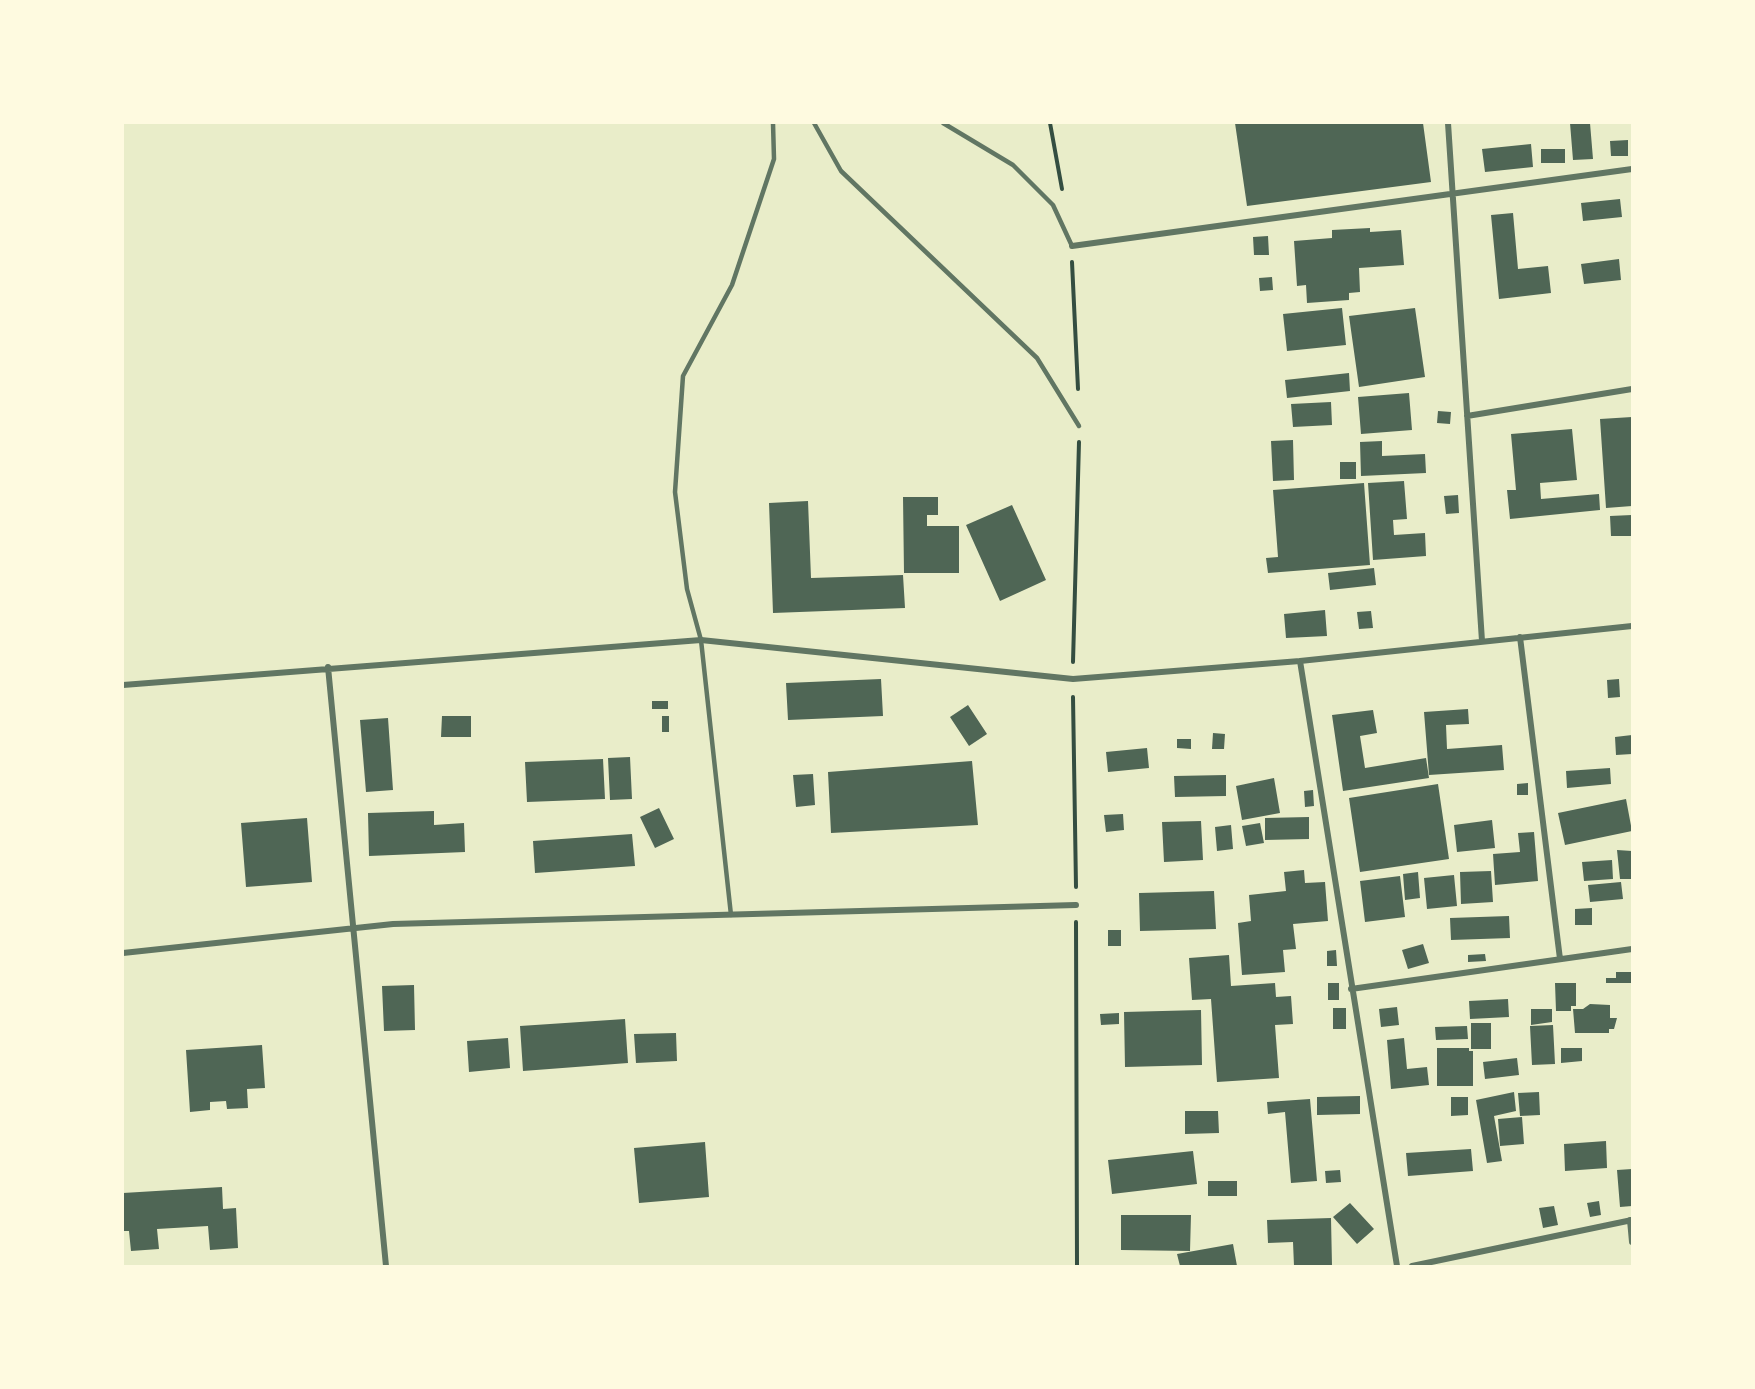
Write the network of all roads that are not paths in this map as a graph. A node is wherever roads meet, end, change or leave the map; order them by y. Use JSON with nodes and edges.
{"nodes":[{"id":1,"x":773,"y":123,"type":"edge"},
{"id":2,"x":814,"y":123,"type":"edge"},
{"id":3,"x":942,"y":123,"type":"edge"},
{"id":4,"x":1448,"y":123,"type":"edge"},
{"id":5,"x":1632,"y":169,"type":"edge"},
{"id":6,"x":1453,"y":194,"type":"junction"},
{"id":7,"x":1072,"y":246,"type":"joint"},
{"id":8,"x":1632,"y":389,"type":"edge"},
{"id":9,"x":1467,"y":416,"type":"junction"},
{"id":10,"x":1079,"y":426,"type":"dead end"},
{"id":11,"x":1632,"y":626,"type":"edge"},
{"id":12,"x":1520,"y":636,"type":"junction"},
{"id":13,"x":701,"y":640,"type":"junction"},
{"id":14,"x":1482,"y":641,"type":"junction"},
{"id":15,"x":1300,"y":661,"type":"junction"},
{"id":16,"x":328,"y":667,"type":"junction"},
{"id":17,"x":123,"y":685,"type":"edge"},
{"id":18,"x":1076,"y":905,"type":"dead end"},
{"id":19,"x":731,"y":915,"type":"junction"},
{"id":20,"x":355,"y":928,"type":"junction"},
{"id":21,"x":1632,"y":949,"type":"edge"},
{"id":22,"x":123,"y":953,"type":"edge"},
{"id":23,"x":1560,"y":958,"type":"junction"},
{"id":24,"x":1351,"y":988,"type":"junction"},
{"id":25,"x":1631,"y":1220,"type":"edge"},
{"id":26,"x":1632,"y":1242,"type":"edge"},
{"id":27,"x":386,"y":1266,"type":"edge"},
{"id":28,"x":1397,"y":1266,"type":"edge"},
{"id":29,"x":1412,"y":1266,"type":"edge"}],
"edges":[{"from":1,"to":13,"type":"lane"},
{"from":2,"to":10,"type":"lane"},
{"from":3,"to":7,"type":"lane"},
{"from":4,"to":6,"type":"street"},
{"from":5,"to":6,"type":"street"},
{"from":6,"to":7,"type":"street"},
{"from":6,"to":9,"type":"street"},
{"from":8,"to":9,"type":"street"},
{"from":9,"to":14,"type":"street"},
{"from":11,"to":12,"type":"street"},
{"from":12,"to":14,"type":"street"},
{"from":12,"to":23,"type":"street"},
{"from":13,"to":15,"type":"street"},
{"from":13,"to":16,"type":"street"},
{"from":13,"to":19,"type":"lane"},
{"from":14,"to":15,"type":"street"},
{"from":15,"to":24,"type":"street"},
{"from":16,"to":17,"type":"street"},
{"from":16,"to":20,"type":"street"},
{"from":18,"to":19,"type":"street"},
{"from":19,"to":20,"type":"street"},
{"from":20,"to":22,"type":"street"},
{"from":20,"to":27,"type":"street"},
{"from":21,"to":23,"type":"street"},
{"from":23,"to":24,"type":"street"},
{"from":24,"to":28,"type":"street"},
{"from":25,"to":26,"type":"street"},
{"from":25,"to":29,"type":"street"}]}
